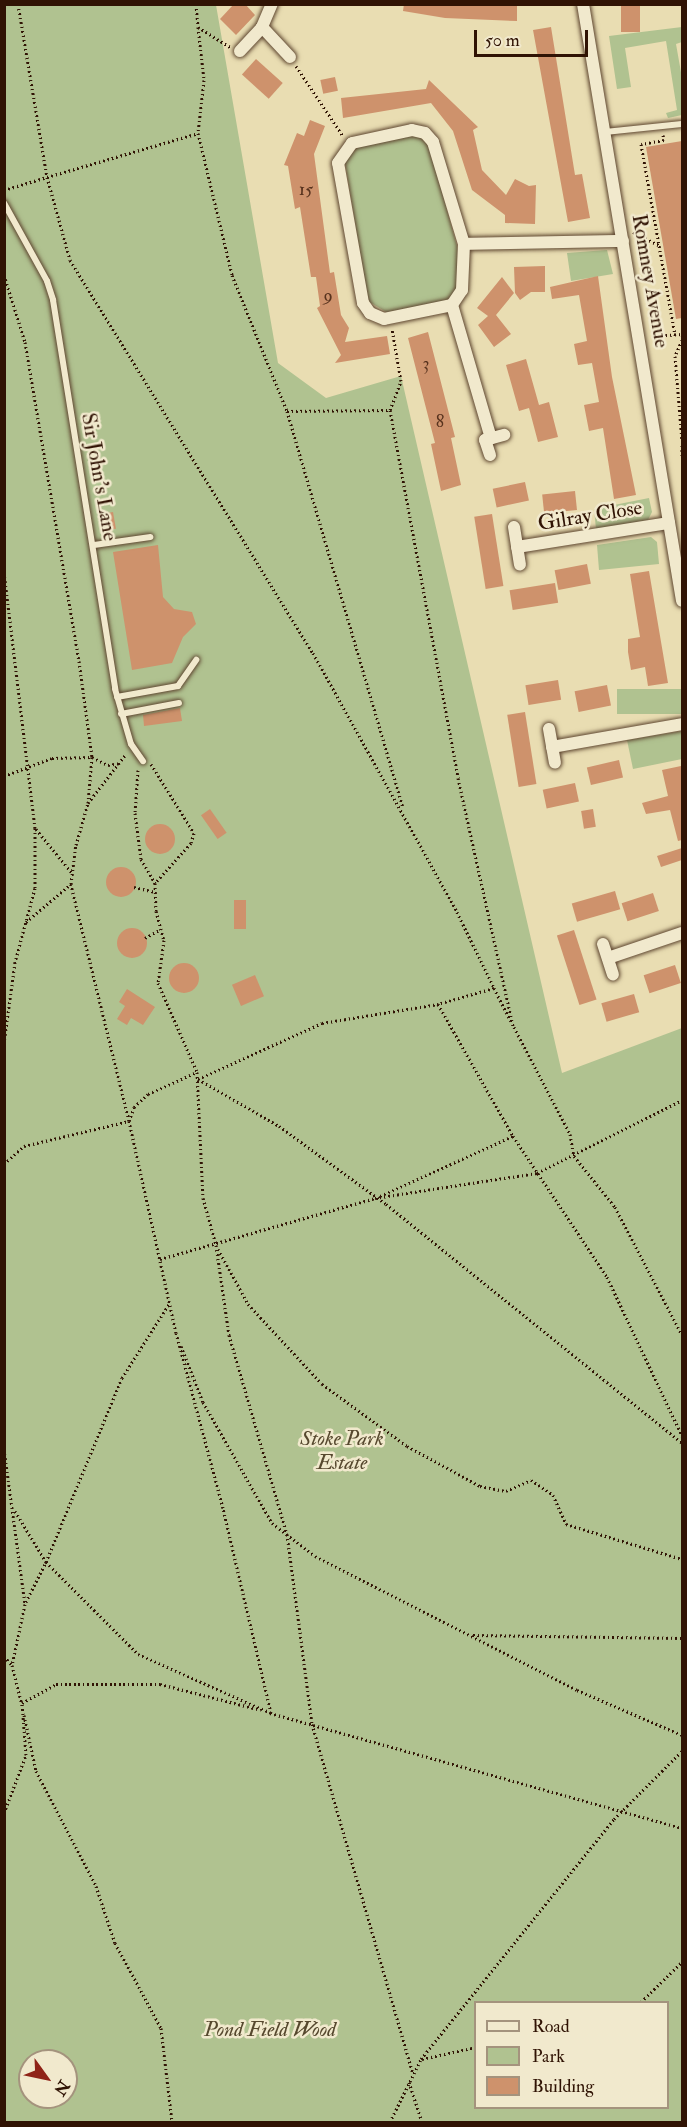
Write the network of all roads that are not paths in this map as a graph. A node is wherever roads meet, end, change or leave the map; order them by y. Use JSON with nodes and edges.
{"nodes":[{"id":1,"x":272,"y":4,"type":"edge"},
{"id":2,"x":583,"y":4,"type":"edge"},
{"id":3,"x":262,"y":27,"type":"junction"},
{"id":4,"x":240,"y":51,"type":"dead end"},
{"id":5,"x":290,"y":57,"type":"road end"},
{"id":6,"x":682,"y":124,"type":"edge"},
{"id":7,"x":605,"y":132,"type":"junction"},
{"id":8,"x":4,"y":203,"type":"edge"},
{"id":9,"x":623,"y":241,"type":"junction"},
{"id":10,"x":464,"y":244,"type":"junction"},
{"id":11,"x":452,"y":305,"type":"junction"},
{"id":12,"x":504,"y":435,"type":"dead end"},
{"id":13,"x":491,"y":438,"type":"junction"},
{"id":14,"x":490,"y":455,"type":"dead end"},
{"id":15,"x":669,"y":524,"type":"junction"},
{"id":16,"x":514,"y":527,"type":"dead end"},
{"id":17,"x":150,"y":537,"type":"dead end"},
{"id":18,"x":94,"y":545,"type":"junction"},
{"id":19,"x":517,"y":547,"type":"junction"},
{"id":20,"x":520,"y":565,"type":"dead end"},
{"id":21,"x":682,"y":601,"type":"edge"},
{"id":22,"x":196,"y":660,"type":"dead end"},
{"id":23,"x":117,"y":697,"type":"junction"},
{"id":24,"x":179,"y":703,"type":"dead end"},
{"id":25,"x":121,"y":714,"type":"junction"},
{"id":26,"x":682,"y":724,"type":"edge"},
{"id":27,"x":549,"y":729,"type":"dead end"},
{"id":28,"x":552,"y":747,"type":"junction"},
{"id":29,"x":143,"y":761,"type":"road end"},
{"id":30,"x":555,"y":762,"type":"dead end"},
{"id":31,"x":682,"y":933,"type":"edge"},
{"id":32,"x":603,"y":944,"type":"dead end"},
{"id":33,"x":608,"y":958,"type":"junction"},
{"id":34,"x":613,"y":974,"type":"dead end"}],
"edges":[{"from":1,"to":3,"type":"street"},
{"from":2,"to":7,"type":"street","name":"Romney Avenue"},
{"from":3,"to":4,"type":"street"},
{"from":3,"to":5,"type":"street"},
{"from":6,"to":7,"type":"lane"},
{"from":7,"to":9,"type":"street","name":"Romney Avenue"},
{"from":8,"to":18,"type":"lane","name":"Sir John's Lane"},
{"from":9,"to":10,"type":"street"},
{"from":9,"to":15,"type":"street","name":"Romney Avenue"},
{"from":10,"to":11,"type":"street"},
{"from":10,"to":11,"type":"street"},
{"from":11,"to":13,"type":"street"},
{"from":12,"to":13,"type":"street"},
{"from":13,"to":14,"type":"street"},
{"from":15,"to":19,"type":"street","name":"Gilray Close"},
{"from":15,"to":21,"type":"street","name":"Romney Avenue"},
{"from":16,"to":19,"type":"street","name":"Gilray Close"},
{"from":17,"to":18,"type":"lane"},
{"from":18,"to":23,"type":"lane","name":"Sir John's Lane"},
{"from":19,"to":20,"type":"street","name":"Gilray Close"},
{"from":22,"to":23,"type":"lane"},
{"from":23,"to":25,"type":"lane","name":"Sir John's Lane"},
{"from":24,"to":25,"type":"lane"},
{"from":25,"to":29,"type":"lane","name":"Sir John's Lane"},
{"from":26,"to":28,"type":"street"},
{"from":27,"to":28,"type":"street"},
{"from":28,"to":30,"type":"street"},
{"from":31,"to":33,"type":"street"},
{"from":32,"to":33,"type":"street"},
{"from":33,"to":34,"type":"street"}]}
